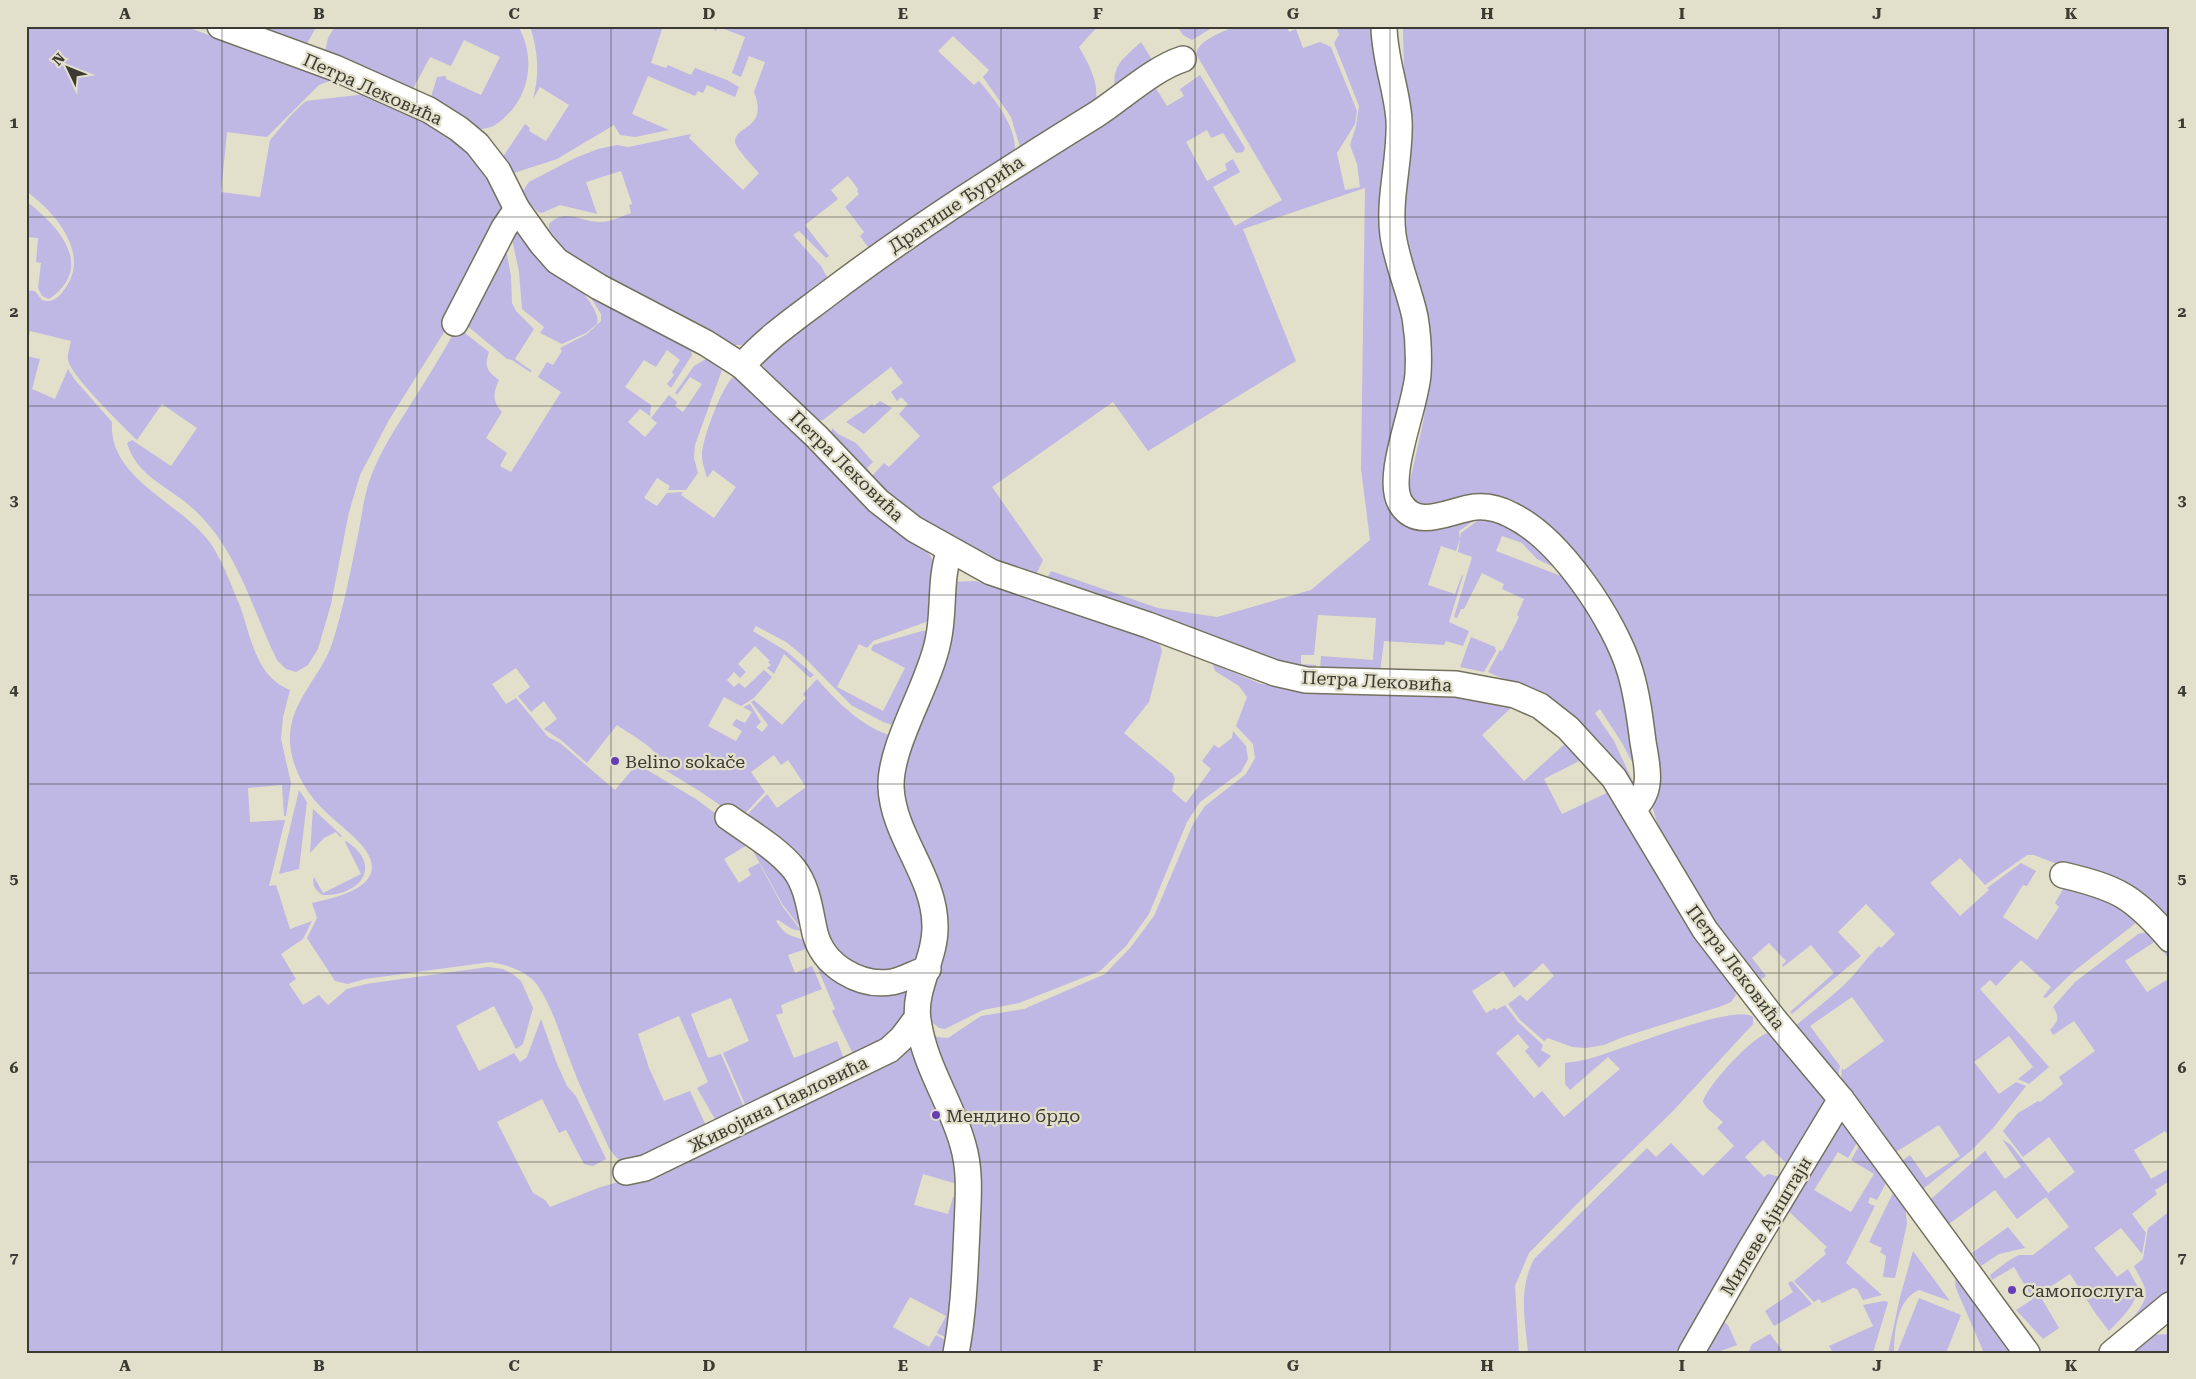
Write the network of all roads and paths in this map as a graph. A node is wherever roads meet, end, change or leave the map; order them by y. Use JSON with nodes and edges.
{"nodes":[{"id":1,"x":220,"y":26,"type":"edge"},
{"id":2,"x":1384,"y":26,"type":"edge"},
{"id":3,"x":1183,"y":59,"type":"dead end"},
{"id":4,"x":517,"y":209,"type":"junction"},
{"id":5,"x":456,"y":323,"type":"dead end"},
{"id":6,"x":742,"y":366,"type":"junction"},
{"id":7,"x":950,"y":550,"type":"junction"},
{"id":8,"x":1634,"y":808,"type":"junction"},
{"id":9,"x":728,"y":817,"type":"dead end"},
{"id":10,"x":2063,"y":876,"type":"dead end"},
{"id":11,"x":2170,"y":939,"type":"edge"},
{"id":12,"x":928,"y":969,"type":"junction"},
{"id":13,"x":917,"y":1018,"type":"junction"},
{"id":14,"x":1842,"y":1099,"type":"junction"},
{"id":15,"x":626,"y":1172,"type":"dead end"},
{"id":16,"x":2170,"y":1305,"type":"edge"},
{"id":17,"x":956,"y":1353,"type":"edge"},
{"id":18,"x":1691,"y":1353,"type":"edge"},
{"id":19,"x":2027,"y":1353,"type":"edge"},
{"id":20,"x":2112,"y":1353,"type":"edge"}],
"edges":[{"from":1,"to":4,"type":"street","name":"Петра Лековића"},
{"from":2,"to":8,"type":"street"},
{"from":3,"to":6,"type":"street","name":"Драгише Ђурића"},
{"from":4,"to":5,"type":"street"},
{"from":4,"to":6,"type":"street","name":"Петра Лековића"},
{"from":6,"to":7,"type":"street","name":"Петра Лековића"},
{"from":7,"to":8,"type":"street","name":"Петра Лековића"},
{"from":7,"to":12,"type":"street","name":"Живојина Павловића"},
{"from":8,"to":14,"type":"street","name":"Петра Лековића"},
{"from":9,"to":12,"type":"street"},
{"from":10,"to":11,"type":"street"},
{"from":12,"to":13,"type":"street","name":"Живојина Павловића"},
{"from":13,"to":15,"type":"street","name":"Живојина Павловића"},
{"from":13,"to":17,"type":"street","name":"Живојина Павловића"},
{"from":14,"to":18,"type":"street","name":"Милеве Ајнштајн"},
{"from":14,"to":19,"type":"street","name":"Петра Лековића"},
{"from":16,"to":20,"type":"street"}]}
